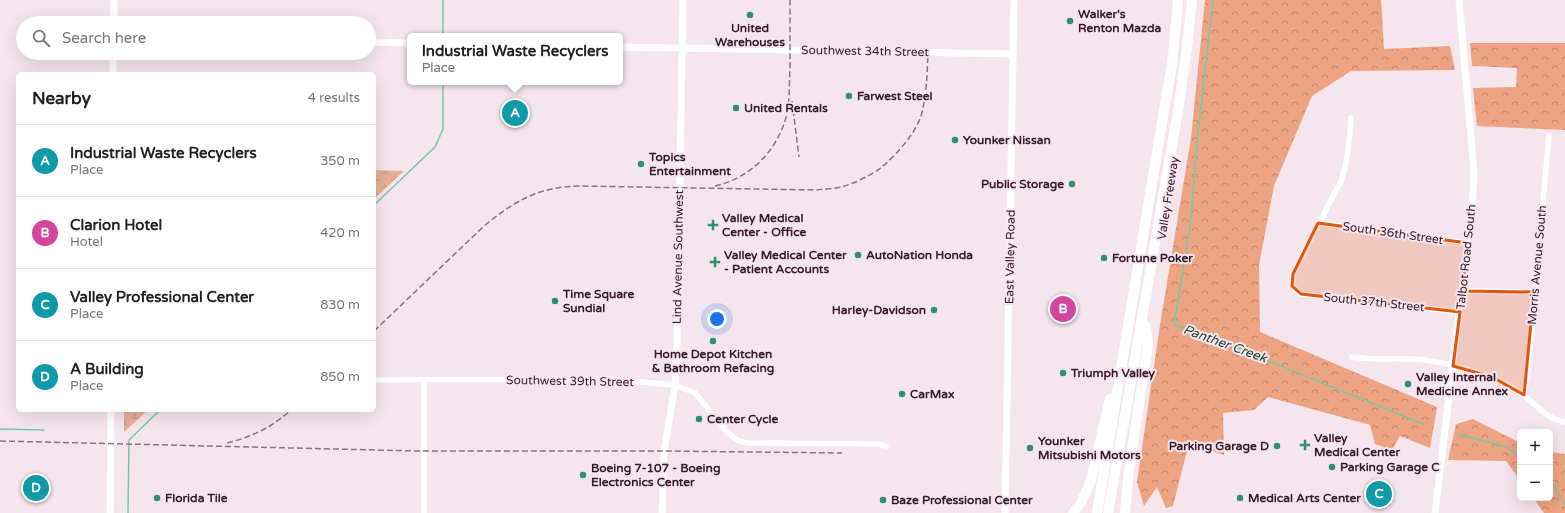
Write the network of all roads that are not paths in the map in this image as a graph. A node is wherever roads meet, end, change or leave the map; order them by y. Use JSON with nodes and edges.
{"nodes":[{"id":1,"x":114,"y":0,"type":"edge"},
{"id":2,"x":682,"y":0,"type":"edge"},
{"id":3,"x":1014,"y":0,"type":"edge"},
{"id":4,"x":1178,"y":0,"type":"edge"},
{"id":5,"x":1192,"y":0,"type":"edge"},
{"id":6,"x":1196,"y":0,"type":"edge"},
{"id":7,"x":1459,"y":0,"type":"edge"},
{"id":8,"x":114,"y":16,"type":"edge"},
{"id":9,"x":376,"y":42,"type":"edge"},
{"id":10,"x":407,"y":43,"type":"edge"},
{"id":11,"x":623,"y":46,"type":"edge"},
{"id":12,"x":682,"y":48,"type":"junction"},
{"id":13,"x":1013,"y":54,"type":"junction"},
{"id":14,"x":113,"y":60,"type":"edge"},
{"id":15,"x":113,"y":72,"type":"edge"},
{"id":16,"x":1351,"y":118,"type":"dead end"},
{"id":17,"x":1549,"y":136,"type":"dead end"},
{"id":18,"x":1318,"y":223,"type":"junction"},
{"id":19,"x":1468,"y":243,"type":"junction"},
{"id":20,"x":1134,"y":288,"type":"junction"},
{"id":21,"x":1462,"y":291,"type":"junction"},
{"id":22,"x":1534,"y":292,"type":"junction"},
{"id":23,"x":1460,"y":312,"type":"junction"},
{"id":24,"x":1146,"y":327,"type":"junction"},
{"id":25,"x":1352,"y":357,"type":"dead end"},
{"id":26,"x":1453,"y":366,"type":"junction"},
{"id":27,"x":376,"y":380,"type":"edge"},
{"id":28,"x":424,"y":380,"type":"junction"},
{"id":29,"x":675,"y":385,"type":"junction"},
{"id":30,"x":1524,"y":395,"type":"junction"},
{"id":31,"x":111,"y":412,"type":"edge"},
{"id":32,"x":1565,"y":422,"type":"edge"},
{"id":33,"x":886,"y":446,"type":"dead end"},
{"id":34,"x":110,"y":513,"type":"edge"},
{"id":35,"x":424,"y":513,"type":"edge"},
{"id":36,"x":662,"y":513,"type":"edge"},
{"id":37,"x":1005,"y":513,"type":"edge"},
{"id":38,"x":1073,"y":513,"type":"edge"},
{"id":39,"x":1097,"y":513,"type":"edge"},
{"id":40,"x":1108,"y":513,"type":"edge"},
{"id":41,"x":1113,"y":513,"type":"edge"},
{"id":42,"x":1126,"y":513,"type":"edge"},
{"id":43,"x":1435,"y":513,"type":"edge"}],
"edges":[{"from":1,"to":8,"type":"street"},
{"from":2,"to":12,"type":"street","name":"Lind Avenue Southwest"},
{"from":3,"to":13,"type":"street","name":"East Valley Road"},
{"from":4,"to":20,"type":"highway","name":"Valley Freeway"},
{"from":5,"to":40,"type":"highway"},
{"from":6,"to":24,"type":"highway","name":"Valley Freeway"},
{"from":7,"to":19,"type":"street","name":"Talbot Road South"},
{"from":9,"to":10,"type":"street"},
{"from":11,"to":12,"type":"street","name":"Southwest 34th Street"},
{"from":12,"to":13,"type":"street","name":"Southwest 34th Street"},
{"from":12,"to":29,"type":"street","name":"Lind Avenue Southwest"},
{"from":13,"to":37,"type":"street","name":"East Valley Road"},
{"from":14,"to":15,"type":"street"},
{"from":16,"to":18,"type":"street"},
{"from":17,"to":22,"type":"street","name":"Morris Avenue South"},
{"from":18,"to":19,"type":"street","name":"South 36th Street"},
{"from":18,"to":23,"type":"street","name":"South 37th Street"},
{"from":19,"to":21,"type":"street","name":"Talbot Road South"},
{"from":20,"to":38,"type":"highway"},
{"from":20,"to":39,"type":"highway","name":"Valley Freeway"},
{"from":21,"to":22,"type":"street"},
{"from":21,"to":23,"type":"street","name":"Talbot Road South"},
{"from":22,"to":30,"type":"street","name":"Morris Avenue South"},
{"from":23,"to":26,"type":"street","name":"Talbot Road South"},
{"from":24,"to":41,"type":"highway","name":"Valley Freeway"},
{"from":24,"to":42,"type":"highway"},
{"from":25,"to":26,"type":"street"},
{"from":26,"to":30,"type":"street"},
{"from":26,"to":43,"type":"street","name":"Talbot Road South"},
{"from":27,"to":28,"type":"street","name":"Southwest 39th Street"},
{"from":28,"to":29,"type":"street","name":"Southwest 39th Street"},
{"from":28,"to":35,"type":"street"},
{"from":29,"to":33,"type":"street","name":"Southwest 39th Street"},
{"from":29,"to":36,"type":"street","name":"Lind Avenue Southwest"},
{"from":30,"to":32,"type":"street"},
{"from":31,"to":34,"type":"street"}]}
